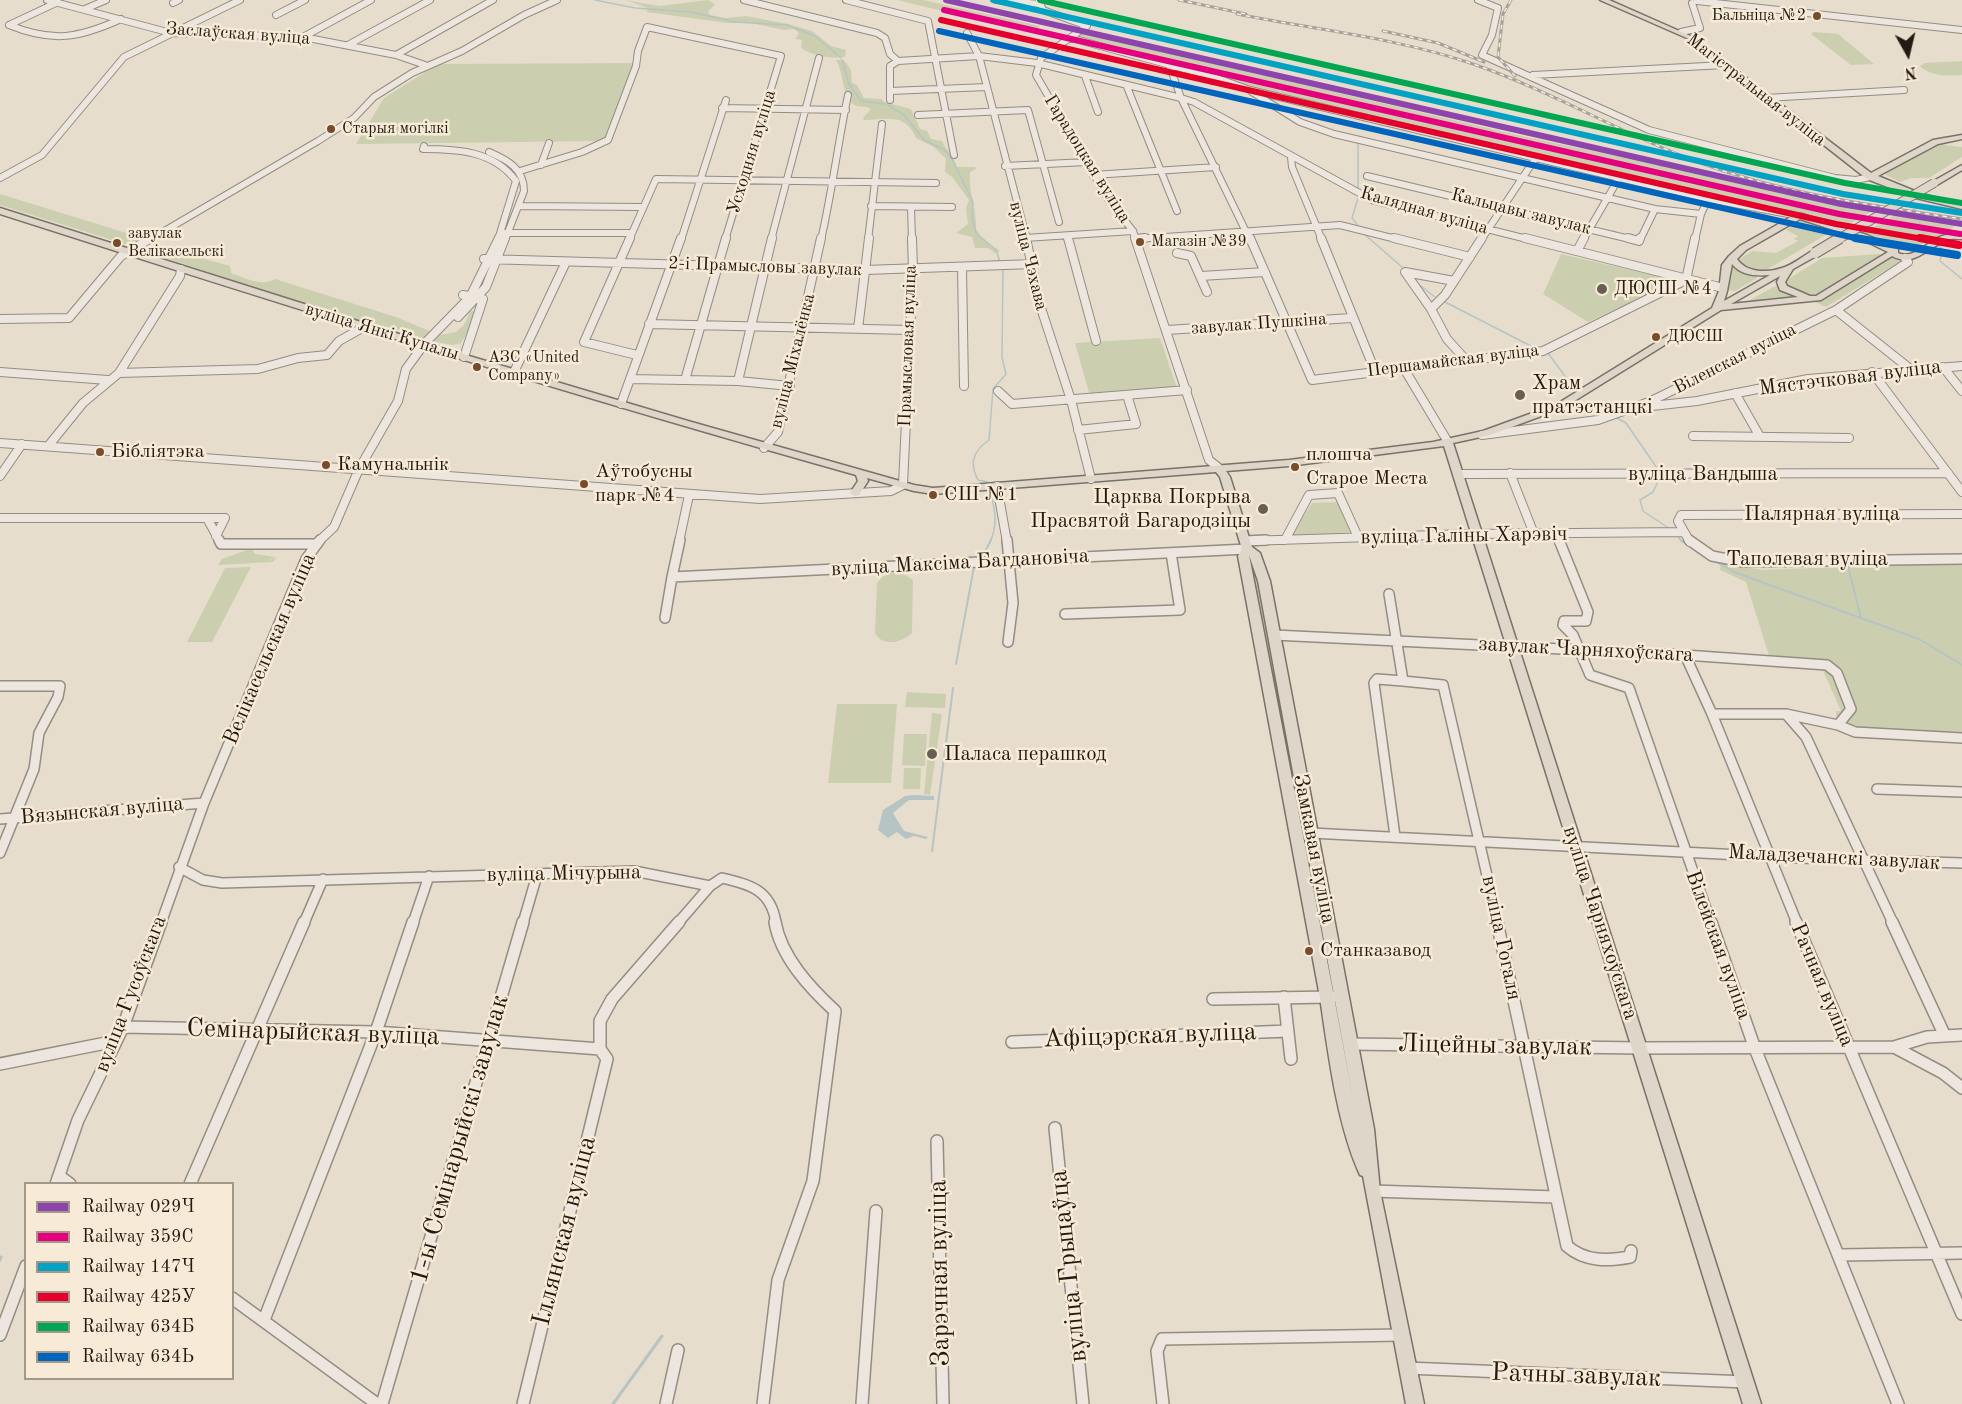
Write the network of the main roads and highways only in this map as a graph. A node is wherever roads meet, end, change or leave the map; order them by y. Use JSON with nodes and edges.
{"nodes":[{"id":1,"x":1603,"y":0,"type":"edge"},
{"id":2,"x":1962,"y":137,"type":"edge"},
{"id":3,"x":1936,"y":142,"type":"junction"},
{"id":4,"x":1962,"y":146,"type":"edge"},
{"id":5,"x":1960,"y":168,"type":"edge"},
{"id":6,"x":1870,"y":177,"type":"junction"},
{"id":7,"x":1962,"y":207,"type":"edge"},
{"id":8,"x":0,"y":211,"type":"edge"},
{"id":9,"x":1962,"y":236,"type":"edge"},
{"id":10,"x":1892,"y":252,"type":"junction"},
{"id":11,"x":1732,"y":258,"type":"junction"},
{"id":12,"x":1790,"y":268,"type":"junction"},
{"id":13,"x":1818,"y":298,"type":"junction"},
{"id":14,"x":1716,"y":309,"type":"junction"},
{"id":15,"x":1448,"y":442,"type":"junction"},
{"id":16,"x":1219,"y":468,"type":"junction"},
{"id":17,"x":861,"y":474,"type":"junction"},
{"id":18,"x":855,"y":494,"type":"road end"},
{"id":19,"x":1246,"y":545,"type":"junction"},
{"id":20,"x":1303,"y":790,"type":"junction"},
{"id":21,"x":1288,"y":791,"type":"junction"},
{"id":22,"x":1372,"y":1191,"type":"junction"},
{"id":23,"x":1415,"y":1404,"type":"edge"},
{"id":24,"x":1752,"y":1404,"type":"edge"}],
"edges":[{"from":1,"to":6,"type":"main road","name":"Магістральная вуліца"},
{"from":2,"to":3,"type":"main road"},
{"from":3,"to":4,"type":"main road"},
{"from":3,"to":6,"type":"main road"},
{"from":5,"to":12,"type":"main road","bridge":true},
{"from":6,"to":7,"type":"main road","name":"Магістральная вуліца"},
{"from":8,"to":17,"type":"main road","name":"вуліца Янкі Купалы"},
{"from":9,"to":10,"type":"main road","name":"Віленская вуліца"},
{"from":10,"to":11,"type":"main road"},
{"from":10,"to":13,"type":"main road"},
{"from":11,"to":12,"type":"main road"},
{"from":11,"to":14,"type":"main road"},
{"from":12,"to":13,"type":"main road"},
{"from":12,"to":14,"type":"main road"},
{"from":13,"to":14,"type":"main road"},
{"from":14,"to":15,"type":"main road"},
{"from":15,"to":16,"type":"main road"},
{"from":15,"to":24,"type":"main road","name":"вуліца Чарняхоўскага"},
{"from":16,"to":17,"type":"main road","name":"вуліца Янкі Купалы"},
{"from":16,"to":19,"type":"main road","name":"Замкавая вуліца"},
{"from":17,"to":18,"type":"main road"},
{"from":19,"to":20,"type":"main road","name":"Замкавая вуліца"},
{"from":19,"to":21,"type":"main road","name":"Замкавая вуліца"},
{"from":20,"to":21,"type":"main road"},
{"from":20,"to":22,"type":"main road","name":"Замкавая вуліца"},
{"from":21,"to":22,"type":"main road","name":"Замкавая вуліца"},
{"from":22,"to":23,"type":"main road","name":"Замкавая вуліца"}]}
